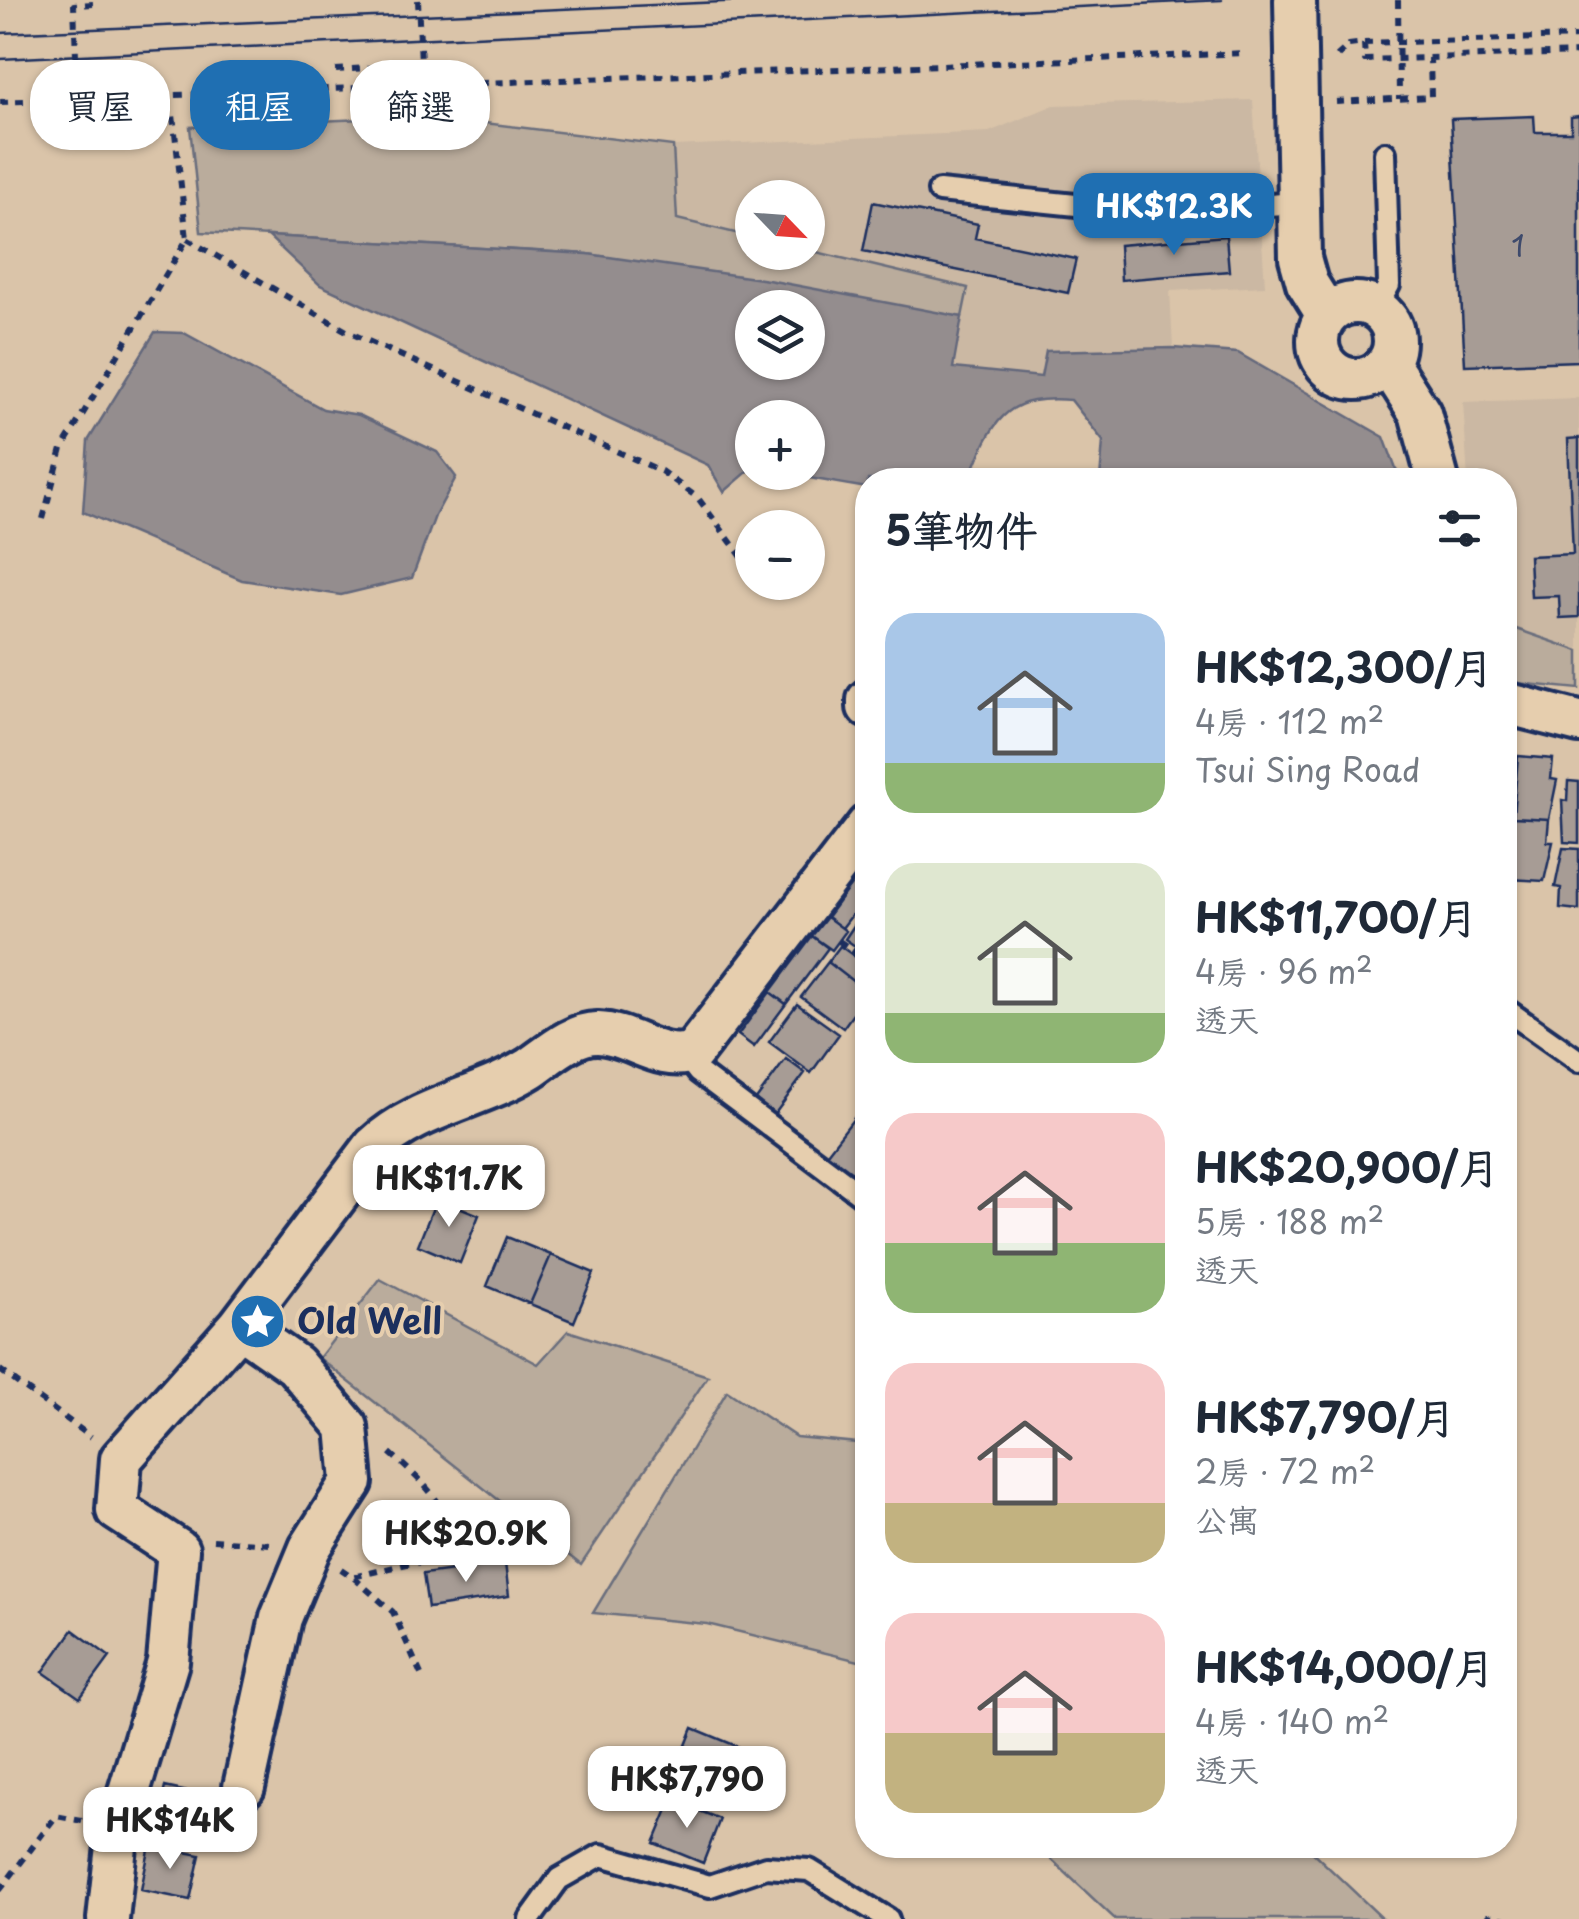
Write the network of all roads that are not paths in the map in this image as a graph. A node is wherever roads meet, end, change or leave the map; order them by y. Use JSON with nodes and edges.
{"nodes":[{"id":1,"x":1294,"y":0,"type":"edge"},
{"id":2,"x":1385,"y":153,"type":"dead end"},
{"id":3,"x":939,"y":191,"type":"dead end"},
{"id":4,"x":1296,"y":203,"type":"junction"},
{"id":5,"x":1376,"y":308,"type":"junction"},
{"id":6,"x":1327,"y":315,"type":"junction"},
{"id":7,"x":1388,"y":363,"type":"junction"},
{"id":8,"x":1435,"y":468,"type":"edge"},
{"id":9,"x":1517,"y":707,"type":"edge"},
{"id":10,"x":1579,"y":722,"type":"edge"},
{"id":11,"x":855,"y":843,"type":"edge"},
{"id":12,"x":1517,"y":1017,"type":"edge"},
{"id":13,"x":685,"y":1054,"type":"junction"},
{"id":14,"x":1579,"y":1061,"type":"edge"},
{"id":15,"x":855,"y":1190,"type":"edge"},
{"id":16,"x":239,"y":1326,"type":"junction"},
{"id":17,"x":244,"y":1788,"type":"dead end"},
{"id":18,"x":108,"y":1919,"type":"edge"},
{"id":19,"x":530,"y":1919,"type":"edge"},
{"id":20,"x":888,"y":1919,"type":"edge"}],
"edges":[{"from":1,"to":4,"type":"street"},
{"from":2,"to":5,"type":"lane"},
{"from":3,"to":4,"type":"lane"},
{"from":4,"to":6,"type":"street"},
{"from":5,"to":6,"type":"street"},
{"from":5,"to":7,"type":"street"},
{"from":6,"to":7,"type":"street"},
{"from":7,"to":8,"type":"street"},
{"from":9,"to":10,"type":"street"},
{"from":11,"to":13,"type":"street"},
{"from":12,"to":14,"type":"lane"},
{"from":13,"to":15,"type":"lane"},
{"from":13,"to":16,"type":"street"},
{"from":16,"to":17,"type":"street"},
{"from":16,"to":18,"type":"street"},
{"from":19,"to":20,"type":"lane"}]}
